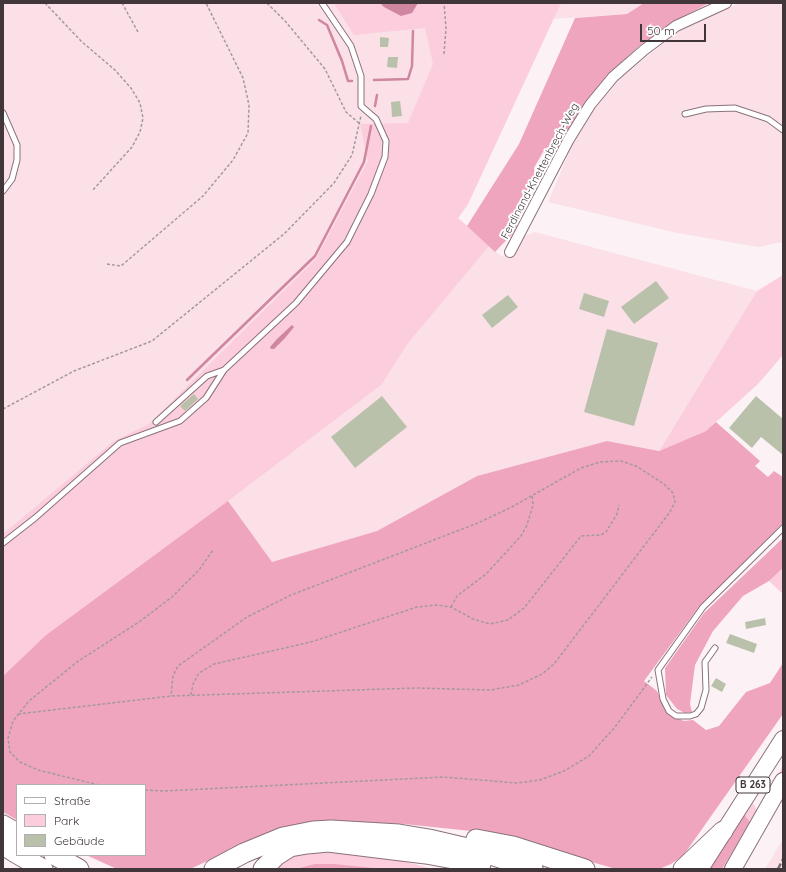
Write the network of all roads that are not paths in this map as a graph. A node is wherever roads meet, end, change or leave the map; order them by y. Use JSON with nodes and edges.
{"nodes":[{"id":1,"x":322,"y":3,"type":"edge"},
{"id":2,"x":726,"y":3,"type":"edge"},
{"id":3,"x":3,"y":112,"type":"edge"},
{"id":4,"x":684,"y":114,"type":"dead end"},
{"id":5,"x":783,"y":130,"type":"edge"},
{"id":6,"x":3,"y":192,"type":"edge"},
{"id":7,"x":510,"y":252,"type":"dead end"},
{"id":8,"x":224,"y":370,"type":"junction"},
{"id":9,"x":156,"y":422,"type":"dead end"},
{"id":10,"x":783,"y":528,"type":"edge"},
{"id":11,"x":3,"y":543,"type":"edge"},
{"id":12,"x":715,"y":648,"type":"dead end"},
{"id":13,"x":783,"y":739,"type":"edge"},
{"id":14,"x":783,"y":781,"type":"edge"},
{"id":15,"x":3,"y":825,"type":"edge"},
{"id":16,"x":724,"y":831,"type":"junction"},
{"id":17,"x":16,"y":832,"type":"edge"},
{"id":18,"x":399,"y":834,"type":"junction"},
{"id":19,"x":3,"y":845,"type":"edge"},
{"id":20,"x":392,"y":852,"type":"junction"},
{"id":21,"x":16,"y":853,"type":"edge"},
{"id":22,"x":21,"y":856,"type":"edge"},
{"id":23,"x":43,"y":869,"type":"edge"},
{"id":24,"x":214,"y":869,"type":"edge"},
{"id":25,"x":263,"y":869,"type":"edge"},
{"id":26,"x":451,"y":869,"type":"edge"},
{"id":27,"x":500,"y":869,"type":"edge"},
{"id":28,"x":533,"y":869,"type":"edge"},
{"id":29,"x":585,"y":869,"type":"edge"},
{"id":30,"x":683,"y":869,"type":"edge"},
{"id":31,"x":700,"y":869,"type":"edge"},
{"id":32,"x":733,"y":869,"type":"edge"}],
"edges":[{"from":1,"to":8,"type":"lane"},
{"from":2,"to":7,"type":"street","name":"Ferdinand-Knettenbrech-Weg"},
{"from":3,"to":6,"type":"lane"},
{"from":4,"to":5,"type":"lane"},
{"from":8,"to":9,"type":"lane"},
{"from":8,"to":11,"type":"lane"},
{"from":10,"to":12,"type":"lane"},
{"from":13,"to":16,"type":"main road","number":"B 263"},
{"from":14,"to":32,"type":"main road","number":"B 263"},
{"from":15,"to":17,"type":"highway"},
{"from":16,"to":30,"type":"highway"},
{"from":16,"to":31,"type":"main road","number":"B 263"},
{"from":18,"to":24,"type":"highway"},
{"from":18,"to":28,"type":"highway"},
{"from":18,"to":29,"type":"highway"},
{"from":19,"to":21,"type":"highway"},
{"from":20,"to":25,"type":"highway"},
{"from":20,"to":26,"type":"highway"},
{"from":20,"to":27,"type":"highway"},
{"from":22,"to":23,"type":"highway"}]}
